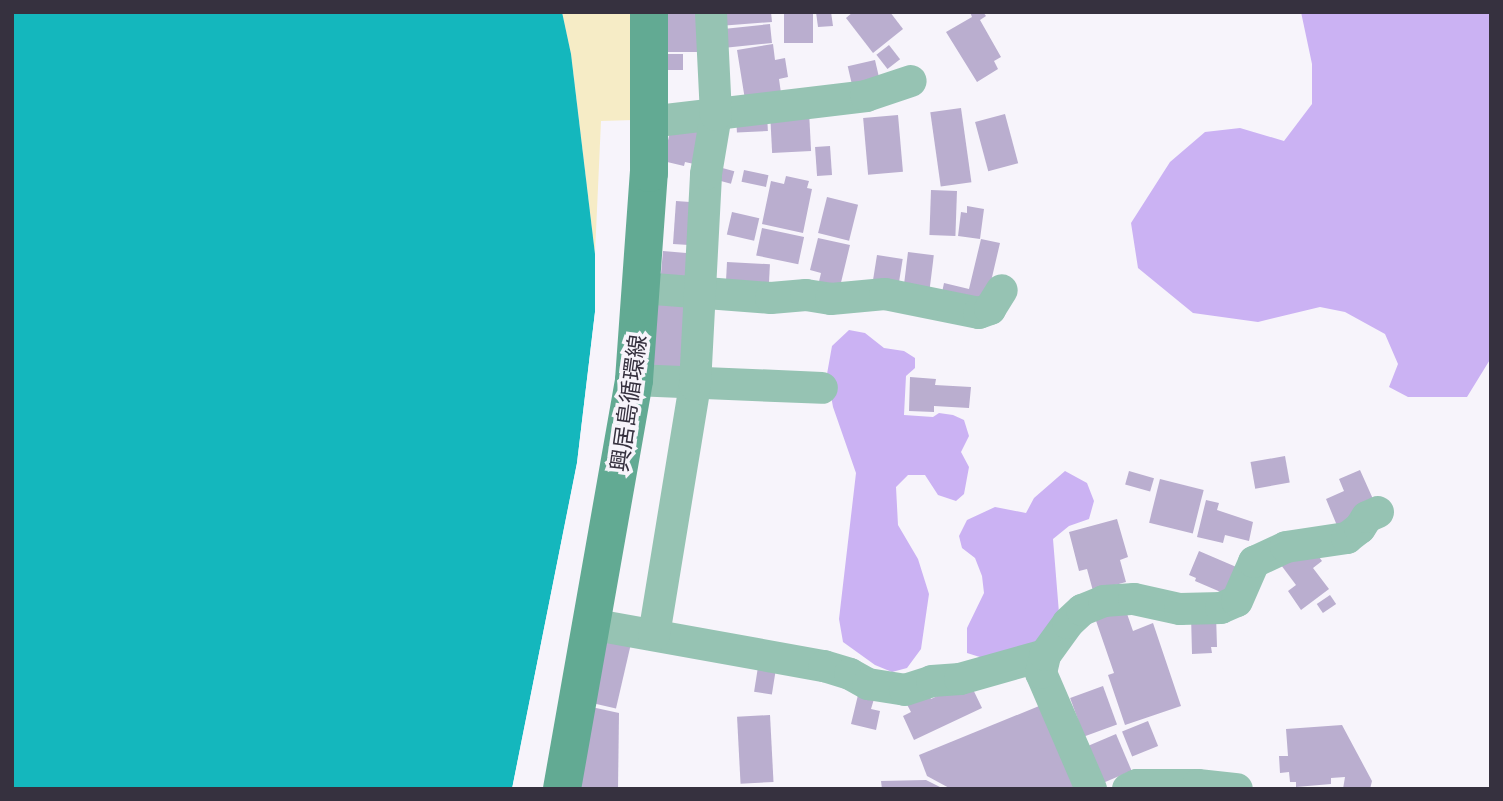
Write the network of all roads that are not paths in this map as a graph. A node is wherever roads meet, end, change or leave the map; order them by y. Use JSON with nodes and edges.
{"nodes":[{"id":1,"x":649,"y":12,"type":"edge"},
{"id":2,"x":711,"y":12,"type":"edge"},
{"id":3,"x":911,"y":81,"type":"dead end"},
{"id":4,"x":716,"y":115,"type":"junction"},
{"id":5,"x":649,"y":122,"type":"junction"},
{"id":6,"x":641,"y":288,"type":"junction"},
{"id":7,"x":1002,"y":290,"type":"dead end"},
{"id":8,"x":702,"y":293,"type":"junction"},
{"id":9,"x":634,"y":380,"type":"junction"},
{"id":10,"x":695,"y":385,"type":"junction"},
{"id":11,"x":822,"y":388,"type":"dead end"},
{"id":12,"x":1378,"y":512,"type":"dead end"},
{"id":13,"x":590,"y":624,"type":"junction"},
{"id":14,"x":654,"y":635,"type":"junction"},
{"id":15,"x":1045,"y":655,"type":"junction"},
{"id":16,"x":562,"y":789,"type":"edge"},
{"id":17,"x":1091,"y":789,"type":"edge"},
{"id":18,"x":1128,"y":789,"type":"edge"},
{"id":19,"x":1237,"y":789,"type":"edge"}],
"edges":[{"from":1,"to":5,"type":"main road","name":"興居島循環線"},
{"from":2,"to":4,"type":"street"},
{"from":3,"to":4,"type":"street"},
{"from":4,"to":5,"type":"street"},
{"from":4,"to":8,"type":"street"},
{"from":5,"to":6,"type":"main road","name":"興居島循環線"},
{"from":6,"to":8,"type":"street"},
{"from":6,"to":9,"type":"main road","name":"興居島循環線"},
{"from":7,"to":8,"type":"street"},
{"from":8,"to":10,"type":"street"},
{"from":9,"to":10,"type":"street"},
{"from":9,"to":13,"type":"main road","name":"興居島循環線"},
{"from":10,"to":11,"type":"street"},
{"from":10,"to":14,"type":"street"},
{"from":12,"to":15,"type":"street"},
{"from":13,"to":14,"type":"street"},
{"from":13,"to":16,"type":"main road","name":"興居島循環線"},
{"from":14,"to":15,"type":"street"},
{"from":15,"to":17,"type":"street"},
{"from":18,"to":19,"type":"street"}]}
